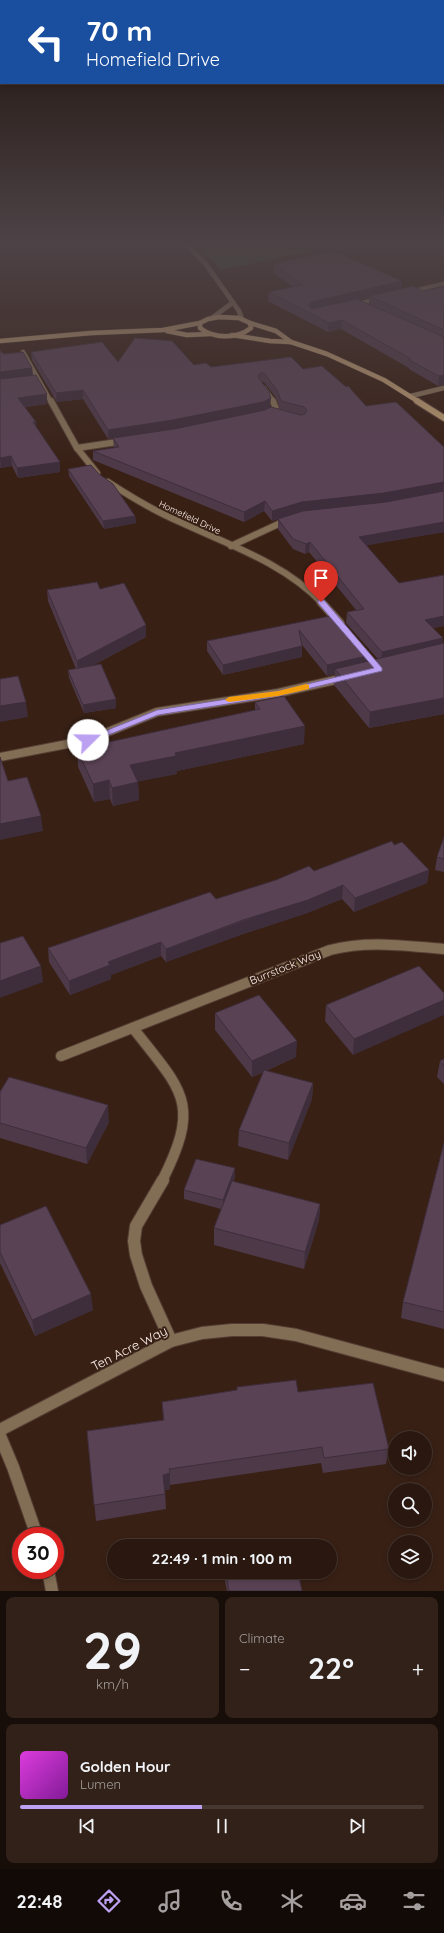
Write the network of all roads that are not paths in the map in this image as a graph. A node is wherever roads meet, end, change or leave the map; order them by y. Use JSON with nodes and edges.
{"nodes":[{"id":1,"x":223,"y":317,"type":"edge"},
{"id":2,"x":229,"y":317,"type":"edge"},
{"id":3,"x":212,"y":318,"type":"joint"},
{"id":4,"x":242,"y":319,"type":"joint"},
{"id":5,"x":200,"y":323,"type":"junction"},
{"id":6,"x":250,"y":323,"type":"junction"},
{"id":7,"x":162,"y":330,"type":"junction"},
{"id":8,"x":212,"y":334,"type":"junction"},
{"id":9,"x":232,"y":335,"type":"junction"},
{"id":10,"x":0,"y":341,"type":"edge"},
{"id":11,"x":291,"y":342,"type":"junction"},
{"id":12,"x":23,"y":352,"type":"edge"},
{"id":13,"x":39,"y":380,"type":"junction"},
{"id":14,"x":31,"y":381,"type":"edge"},
{"id":15,"x":262,"y":385,"type":"edge"},
{"id":16,"x":444,"y":388,"type":"edge"},
{"id":17,"x":411,"y":396,"type":"junction"},
{"id":18,"x":272,"y":412,"type":"junction"},
{"id":19,"x":280,"y":414,"type":"edge"},
{"id":20,"x":259,"y":416,"type":"edge"},
{"id":21,"x":444,"y":418,"type":"edge"},
{"id":22,"x":128,"y":441,"type":"edge"},
{"id":23,"x":77,"y":448,"type":"junction"},
{"id":24,"x":295,"y":518,"type":"edge"},
{"id":25,"x":231,"y":546,"type":"junction"},
{"id":26,"x":345,"y":630,"type":"edge"},
{"id":27,"x":351,"y":676,"type":"edge"},
{"id":28,"x":0,"y":757,"type":"edge"},
{"id":29,"x":444,"y":949,"type":"edge"},
{"id":30,"x":133,"y":1028,"type":"junction"},
{"id":31,"x":61,"y":1056,"type":"dead end"},
{"id":32,"x":171,"y":1341,"type":"junction"},
{"id":33,"x":444,"y":1375,"type":"edge"},
{"id":34,"x":0,"y":1430,"type":"edge"},
{"id":35,"x":0,"y":1436,"type":"edge"},
{"id":36,"x":34,"y":1527,"type":"edge"},
{"id":37,"x":50,"y":1579,"type":"edge"},
{"id":38,"x":52,"y":1591,"type":"edge"}],
"edges":[{"from":1,"to":3,"type":"street"},
{"from":2,"to":4,"type":"street"},
{"from":3,"to":5,"type":"street"},
{"from":4,"to":6,"type":"street"},
{"from":5,"to":7,"type":"street"},
{"from":5,"to":8,"type":"street"},
{"from":6,"to":9,"type":"street"},
{"from":6,"to":11,"type":"street"},
{"from":7,"to":8,"type":"street"},
{"from":7,"to":10,"type":"street"},
{"from":8,"to":9,"type":"street"},
{"from":9,"to":11,"type":"street"},
{"from":11,"to":17,"type":"street"},
{"from":12,"to":13,"type":"street","name":"Homefield Drive"},
{"from":13,"to":14,"type":"street"},
{"from":13,"to":23,"type":"street","name":"Homefield Drive"},
{"from":15,"to":18,"type":"street"},
{"from":16,"to":17,"type":"street"},
{"from":17,"to":21,"type":"street"},
{"from":18,"to":19,"type":"street"},
{"from":18,"to":20,"type":"street"},
{"from":22,"to":23,"type":"street"},
{"from":23,"to":25,"type":"street","name":"Homefield Drive"},
{"from":24,"to":25,"type":"street"},
{"from":25,"to":26,"type":"street","name":"Homefield Drive"},
{"from":27,"to":28,"type":"street"},
{"from":29,"to":30,"type":"street","name":"Burrstock Way"},
{"from":30,"to":31,"type":"street","name":"Burrstock Way"},
{"from":30,"to":32,"type":"street"},
{"from":32,"to":33,"type":"street","name":"Ten Acre Way"},
{"from":32,"to":34,"type":"street","name":"Ten Acre Way"},
{"from":35,"to":36,"type":"street"},
{"from":37,"to":38,"type":"street"}]}
